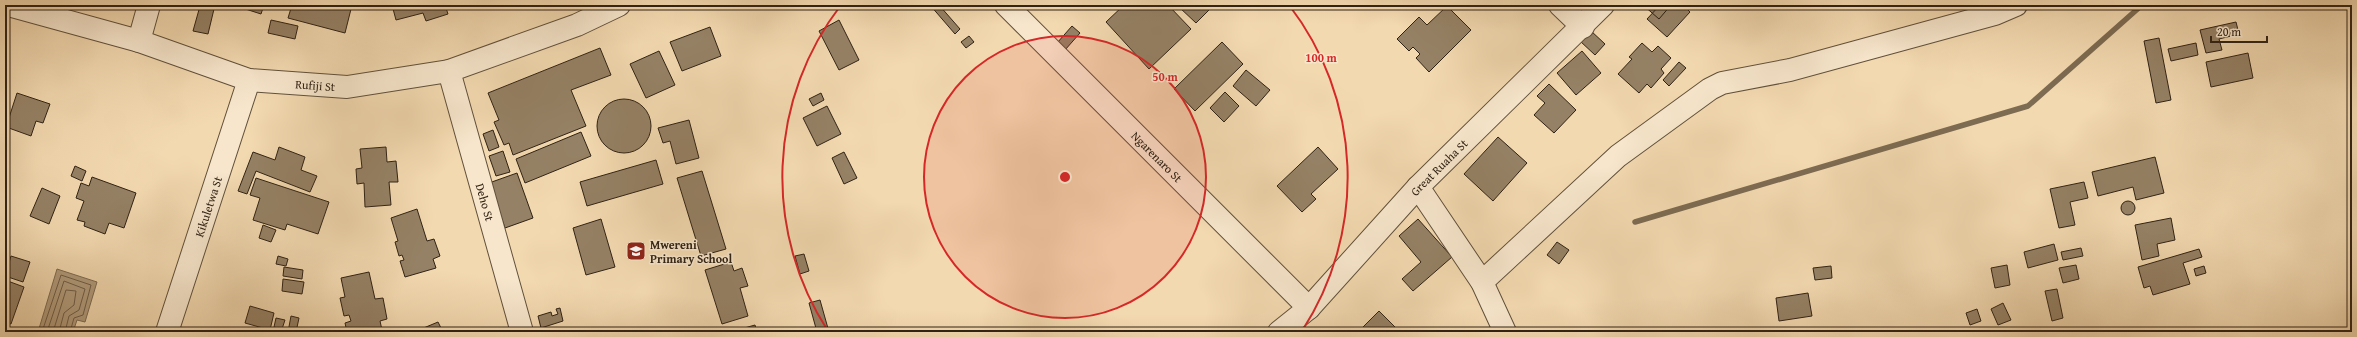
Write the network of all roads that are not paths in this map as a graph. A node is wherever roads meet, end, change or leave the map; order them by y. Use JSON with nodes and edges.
{"nodes":[{"id":1,"x":8,"y":5,"type":"edge"},
{"id":2,"x":149,"y":5,"type":"edge"},
{"id":3,"x":619,"y":5,"type":"edge"},
{"id":4,"x":1006,"y":5,"type":"edge"},
{"id":5,"x":1560,"y":5,"type":"edge"},
{"id":6,"x":1603,"y":5,"type":"edge"},
{"id":7,"x":2016,"y":5,"type":"edge"},
{"id":8,"x":1583,"y":27,"type":"junction"},
{"id":9,"x":139,"y":41,"type":"junction"},
{"id":10,"x":449,"y":71,"type":"junction"},
{"id":11,"x":249,"y":80,"type":"junction"},
{"id":12,"x":1418,"y":187,"type":"junction"},
{"id":13,"x":1482,"y":282,"type":"junction"},
{"id":14,"x":1309,"y":308,"type":"junction"},
{"id":15,"x":167,"y":332,"type":"edge"},
{"id":16,"x":522,"y":332,"type":"edge"},
{"id":17,"x":1279,"y":332,"type":"edge"},
{"id":18,"x":1505,"y":332,"type":"edge"}],
"edges":[{"from":1,"to":9,"type":"street","name":"Rufiji St"},
{"from":2,"to":9,"type":"street"},
{"from":3,"to":10,"type":"street","name":"Rufiji St"},
{"from":4,"to":14,"type":"street","name":"Ngarenaro St"},
{"from":5,"to":8,"type":"street"},
{"from":6,"to":8,"type":"street","name":"Great Ruaha St"},
{"from":7,"to":13,"type":"street"},
{"from":8,"to":12,"type":"street","name":"Great Ruaha St"},
{"from":9,"to":11,"type":"street","name":"Rufiji St"},
{"from":10,"to":11,"type":"street","name":"Rufiji St"},
{"from":10,"to":16,"type":"street","name":"Deho St"},
{"from":11,"to":15,"type":"street","name":"Kikuletwa St"},
{"from":12,"to":13,"type":"street"},
{"from":12,"to":14,"type":"street","name":"Great Ruaha St"},
{"from":13,"to":18,"type":"street"},
{"from":14,"to":17,"type":"street","name":"Great Ruaha St"}]}
